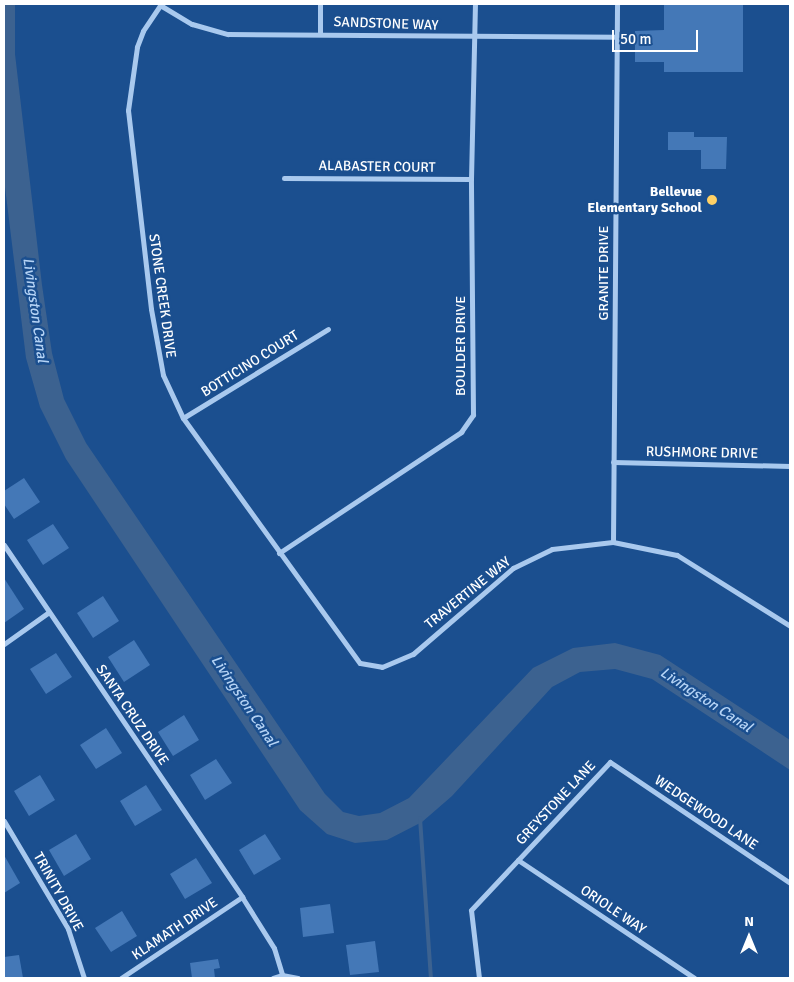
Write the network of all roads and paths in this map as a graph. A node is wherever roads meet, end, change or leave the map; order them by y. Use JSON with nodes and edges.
{"nodes":[{"id":1,"x":161,"y":4,"type":"edge"},
{"id":2,"x":320,"y":4,"type":"edge"},
{"id":3,"x":475,"y":4,"type":"edge"},
{"id":4,"x":617,"y":4,"type":"edge"},
{"id":5,"x":320,"y":33,"type":"junction"},
{"id":6,"x":617,"y":37,"type":"junction"},
{"id":7,"x":475,"y":38,"type":"junction"},
{"id":8,"x":284,"y":178,"type":"dead end"},
{"id":9,"x":471,"y":180,"type":"junction"},
{"id":10,"x":328,"y":329,"type":"dead end"},
{"id":11,"x":183,"y":418,"type":"junction"},
{"id":12,"x":613,"y":462,"type":"junction"},
{"id":13,"x":790,"y":466,"type":"edge"},
{"id":14,"x":613,"y":542,"type":"junction"},
{"id":15,"x":4,"y":545,"type":"edge"},
{"id":16,"x":279,"y":553,"type":"junction"},
{"id":17,"x":49,"y":612,"type":"junction"},
{"id":18,"x":790,"y":626,"type":"edge"},
{"id":19,"x":4,"y":644,"type":"edge"},
{"id":20,"x":382,"y":667,"type":"joint"},
{"id":21,"x":610,"y":762,"type":"joint"},
{"id":22,"x":4,"y":821,"type":"edge"},
{"id":23,"x":518,"y":860,"type":"junction"},
{"id":24,"x":790,"y":883,"type":"edge"},
{"id":25,"x":242,"y":897,"type":"junction"},
{"id":26,"x":282,"y":975,"type":"junction"},
{"id":27,"x":84,"y":978,"type":"edge"},
{"id":28,"x":121,"y":978,"type":"edge"},
{"id":29,"x":273,"y":978,"type":"edge"},
{"id":30,"x":298,"y":978,"type":"edge"},
{"id":31,"x":479,"y":978,"type":"edge"},
{"id":32,"x":694,"y":978,"type":"edge"}],
"edges":[{"from":1,"to":5,"type":"street","name":"SANDSTONE WAY"},
{"from":1,"to":11,"type":"street","name":"STONE CREEK DRIVE"},
{"from":2,"to":5,"type":"street"},
{"from":3,"to":7,"type":"street","name":"BOULDER DRIVE"},
{"from":4,"to":6,"type":"street","name":"GRANITE DRIVE"},
{"from":5,"to":7,"type":"street","name":"SANDSTONE WAY"},
{"from":6,"to":7,"type":"street","name":"SANDSTONE WAY"},
{"from":6,"to":12,"type":"street","name":"GRANITE DRIVE"},
{"from":7,"to":9,"type":"street","name":"BOULDER DRIVE"},
{"from":8,"to":9,"type":"street","name":"ALABASTER COURT"},
{"from":9,"to":16,"type":"street","name":"BOULDER DRIVE"},
{"from":10,"to":11,"type":"street","name":"BOTTICINO COURT"},
{"from":11,"to":16,"type":"street","name":"STONE CREEK DRIVE"},
{"from":12,"to":13,"type":"street","name":"RUSHMORE DRIVE"},
{"from":12,"to":14,"type":"street","name":"GRANITE DRIVE"},
{"from":14,"to":18,"type":"street","name":"TRAVERTINE WAY"},
{"from":14,"to":20,"type":"street","name":"TRAVERTINE WAY"},
{"from":15,"to":17,"type":"street","name":"SANTA CRUZ DRIVE"},
{"from":16,"to":20,"type":"street","name":"STONE CREEK DRIVE"},
{"from":17,"to":19,"type":"street"},
{"from":17,"to":25,"type":"street","name":"SANTA CRUZ DRIVE"},
{"from":21,"to":23,"type":"street","name":"GREYSTONE LANE"},
{"from":21,"to":24,"type":"street","name":"WEDGEWOOD LANE"},
{"from":22,"to":27,"type":"street","name":"TRINITY DRIVE"},
{"from":23,"to":31,"type":"street","name":"GREYSTONE LANE"},
{"from":23,"to":32,"type":"street","name":"ORIOLE WAY"},
{"from":25,"to":26,"type":"street","name":"SANTA CRUZ DRIVE"},
{"from":25,"to":28,"type":"street","name":"KLAMATH DRIVE"},
{"from":26,"to":29,"type":"street"},
{"from":26,"to":30,"type":"street"}]}
